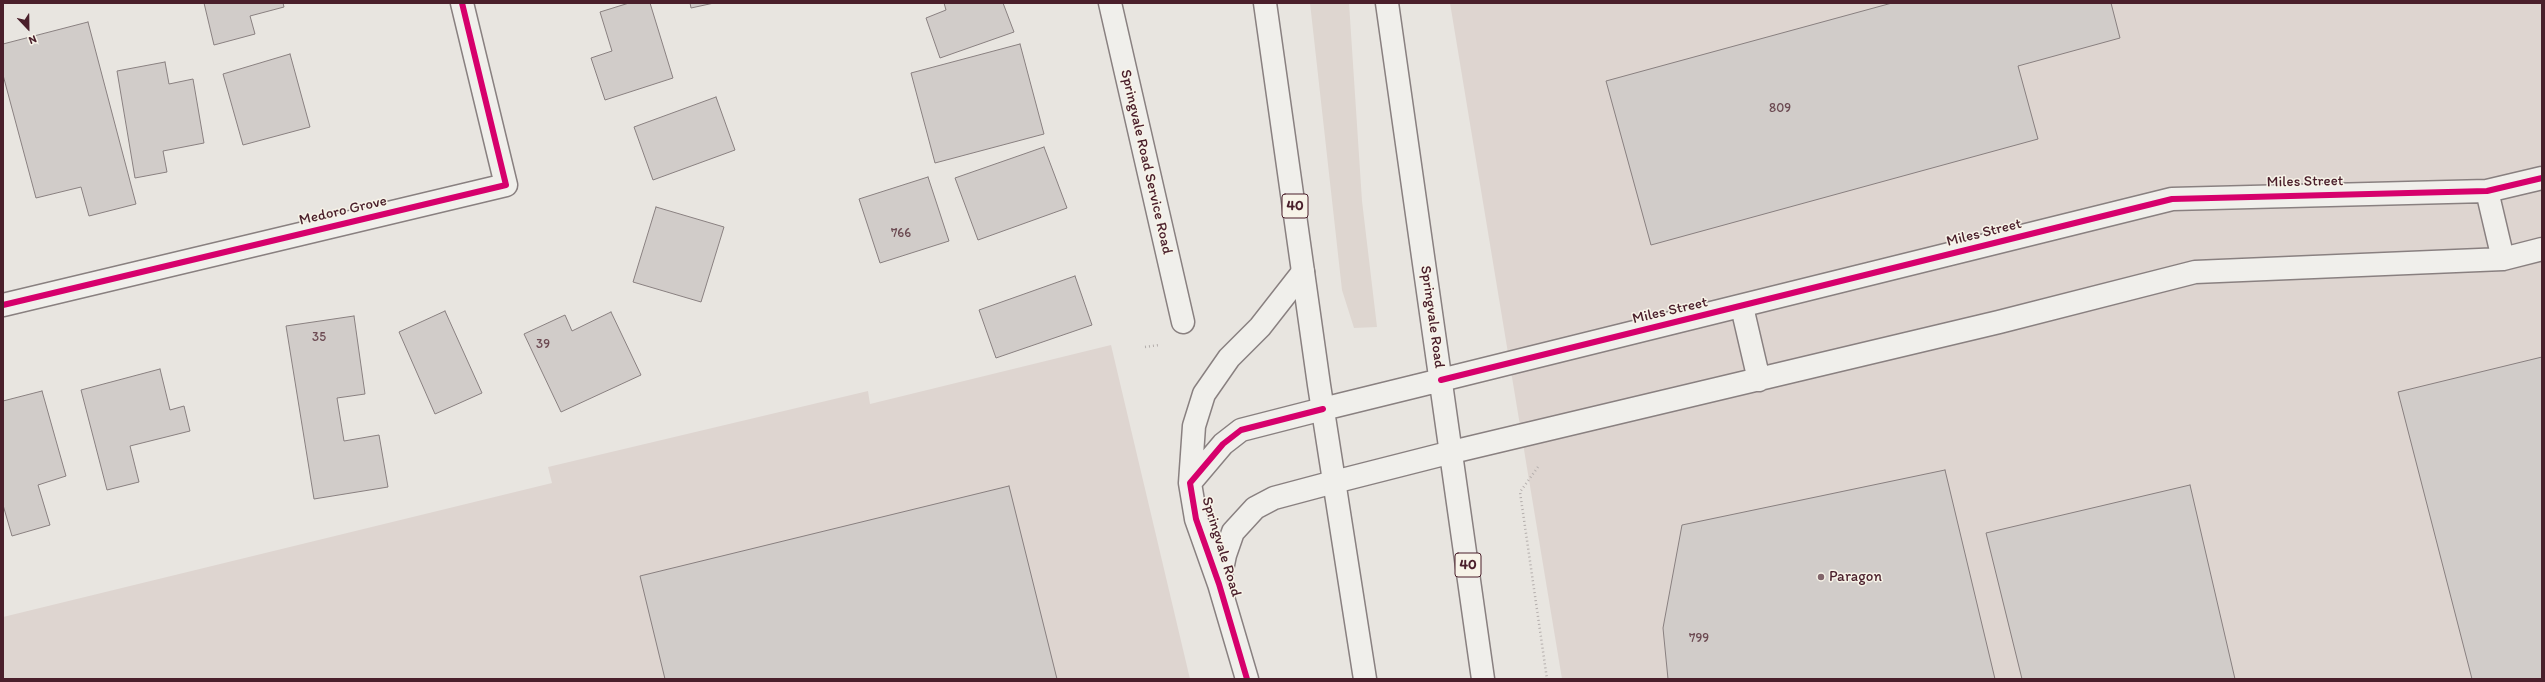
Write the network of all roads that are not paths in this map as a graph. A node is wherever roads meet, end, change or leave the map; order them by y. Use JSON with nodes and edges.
{"nodes":[{"id":1,"x":462,"y":3,"type":"edge"},
{"id":2,"x":1110,"y":3,"type":"edge"},
{"id":3,"x":1265,"y":3,"type":"edge"},
{"id":4,"x":1387,"y":3,"type":"edge"},
{"id":5,"x":2542,"y":178,"type":"edge"},
{"id":6,"x":2487,"y":191,"type":"junction"},
{"id":7,"x":2542,"y":250,"type":"edge"},
{"id":8,"x":2503,"y":259,"type":"junction"},
{"id":9,"x":1303,"y":272,"type":"junction"},
{"id":10,"x":3,"y":306,"type":"edge"},
{"id":11,"x":1742,"y":307,"type":"junction"},
{"id":12,"x":1183,"y":322,"type":"dead end"},
{"id":13,"x":1441,"y":380,"type":"junction"},
{"id":14,"x":1759,"y":380,"type":"junction"},
{"id":15,"x":1323,"y":409,"type":"junction"},
{"id":16,"x":1452,"y":452,"type":"junction"},
{"id":17,"x":1334,"y":482,"type":"junction"},
{"id":18,"x":1190,"y":483,"type":"junction"},
{"id":19,"x":1219,"y":584,"type":"junction"},
{"id":20,"x":1247,"y":679,"type":"edge"},
{"id":21,"x":1365,"y":679,"type":"edge"},
{"id":22,"x":1483,"y":679,"type":"edge"}],
"edges":[{"from":1,"to":10,"type":"main road","name":"Medoro Grove"},
{"from":2,"to":12,"type":"main road","name":"Springvale Road Service Road"},
{"from":3,"to":9,"type":"main road","number":"40"},
{"from":4,"to":13,"type":"main road","name":"Springvale Road","number":"40"},
{"from":5,"to":6,"type":"main road","name":"Miles Street"},
{"from":6,"to":8,"type":"main road"},
{"from":6,"to":11,"type":"main road","name":"Miles Street"},
{"from":7,"to":8,"type":"main road"},
{"from":8,"to":14,"type":"main road"},
{"from":9,"to":15,"type":"main road","number":"40"},
{"from":9,"to":18,"type":"main road"},
{"from":11,"to":13,"type":"main road","name":"Miles Street"},
{"from":11,"to":14,"type":"main road"},
{"from":13,"to":15,"type":"main road","name":"Miles Street"},
{"from":13,"to":16,"type":"main road","name":"Springvale Road","number":"40"},
{"from":14,"to":16,"type":"main road"},
{"from":15,"to":17,"type":"main road","number":"40"},
{"from":15,"to":18,"type":"main road","name":"Springvale Road"},
{"from":16,"to":17,"type":"main road","name":"Springvale Road"},
{"from":16,"to":22,"type":"main road","name":"Springvale Road","number":"40"},
{"from":17,"to":19,"type":"main road","name":"Springvale Road"},
{"from":17,"to":21,"type":"main road","number":"40"},
{"from":18,"to":19,"type":"main road","name":"Springvale Road"},
{"from":19,"to":20,"type":"main road","name":"Springvale Road"}]}
